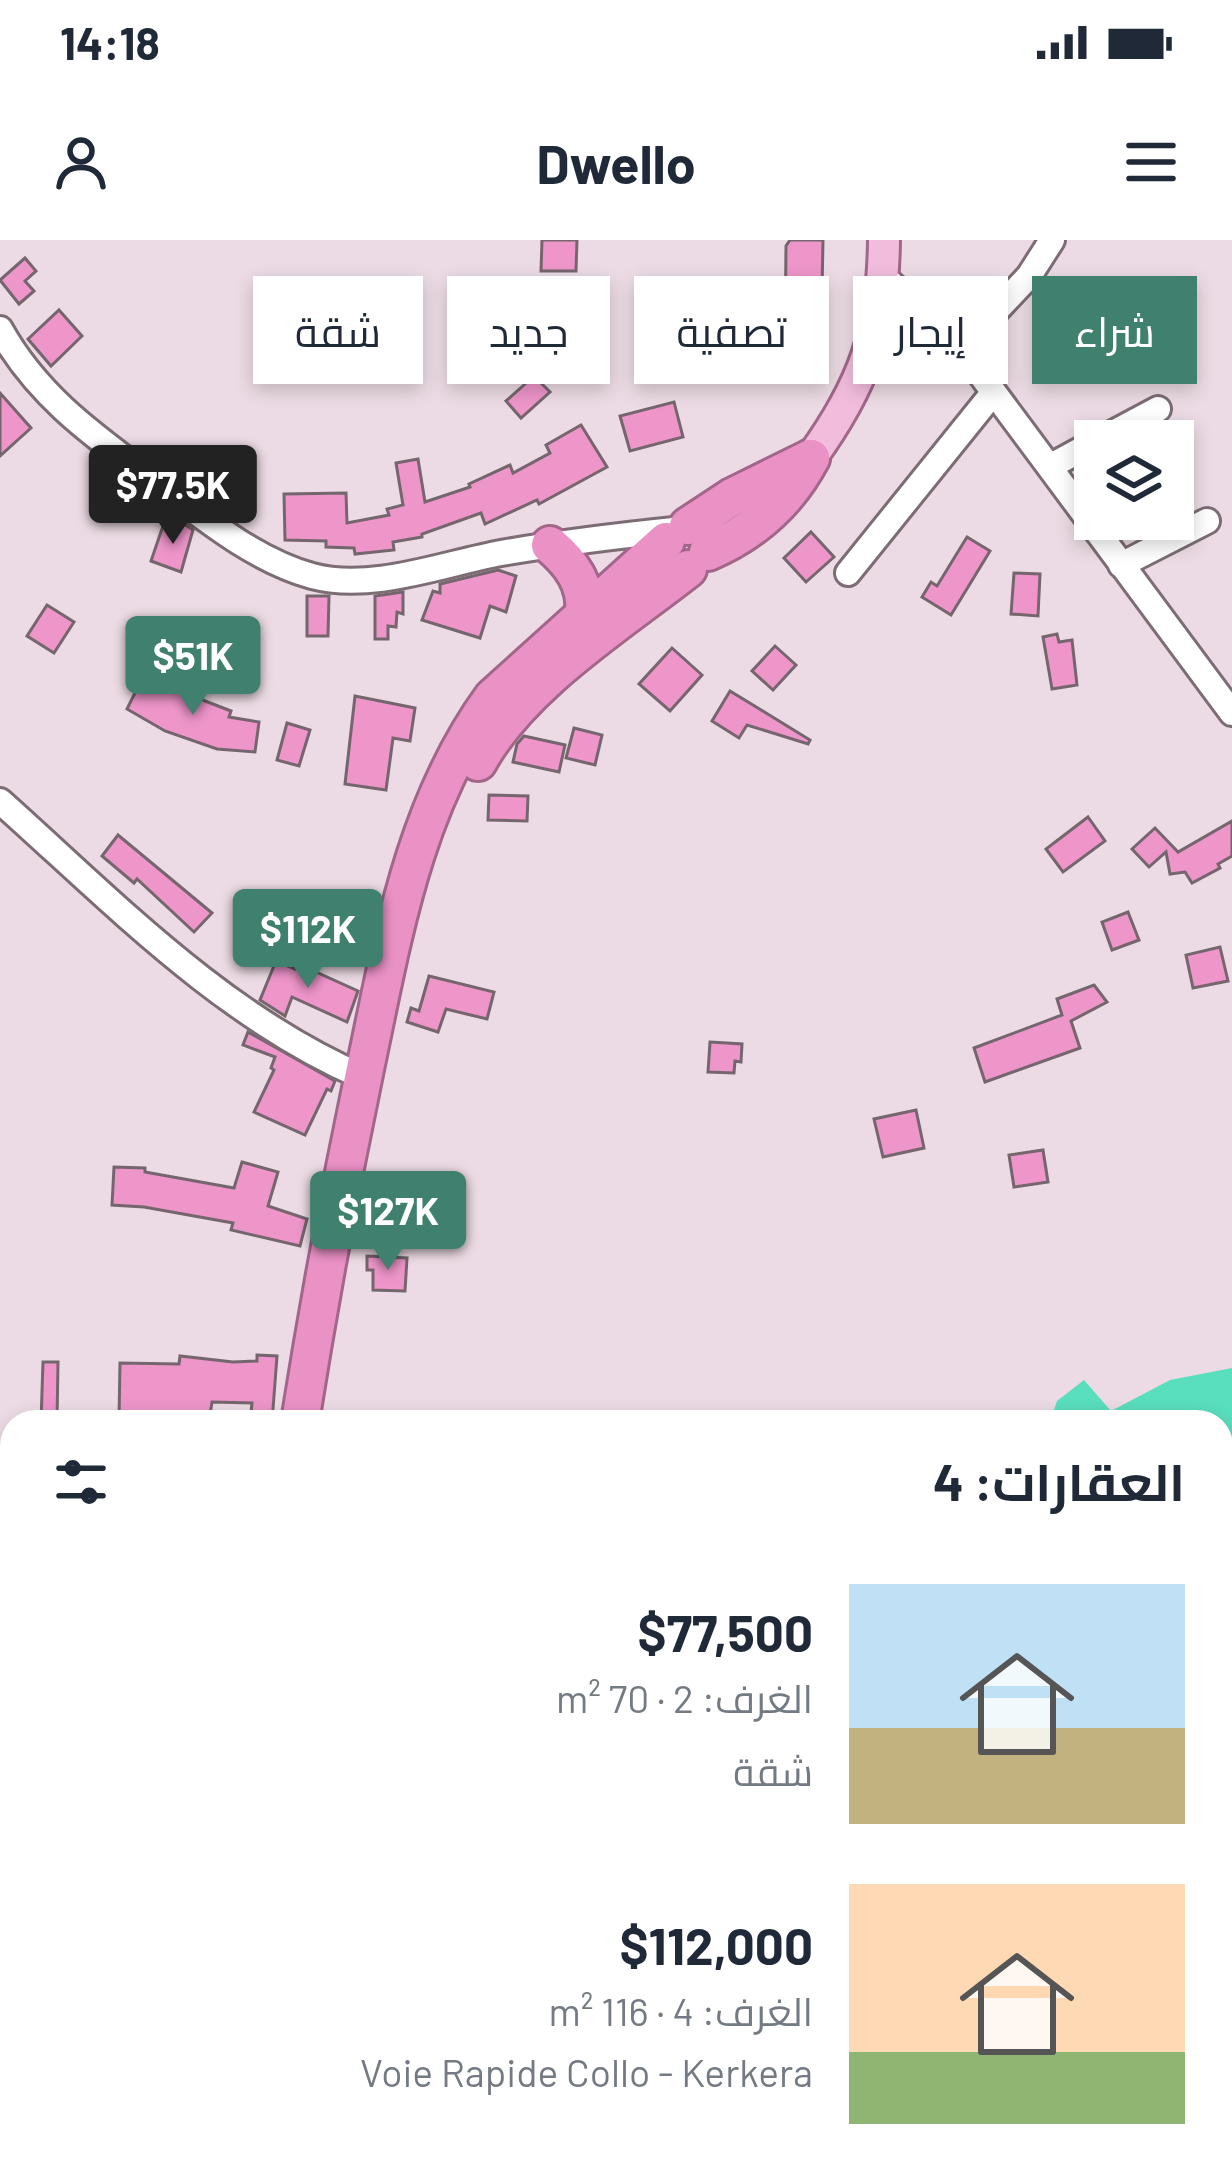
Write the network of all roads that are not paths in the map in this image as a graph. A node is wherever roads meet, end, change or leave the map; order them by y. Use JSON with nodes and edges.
{"nodes":[{"id":1,"x":884,"y":240,"type":"edge"},
{"id":2,"x":1052,"y":240,"type":"edge"},
{"id":3,"x":884,"y":276,"type":"edge"},
{"id":4,"x":1008,"y":298,"type":"edge"},
{"id":5,"x":0,"y":329,"type":"edge"},
{"id":6,"x":858,"y":384,"type":"edge"},
{"id":7,"x":987,"y":384,"type":"edge"},
{"id":8,"x":993,"y":393,"type":"junction"},
{"id":9,"x":1158,"y":409,"type":"dead end"},
{"id":10,"x":1137,"y":420,"type":"edge"},
{"id":11,"x":1074,"y":454,"type":"edge"},
{"id":12,"x":811,"y":458,"type":"joint"},
{"id":13,"x":1051,"y":466,"type":"junction"},
{"id":14,"x":1207,"y":521,"type":"dead end"},
{"id":15,"x":685,"y":544,"type":"junction"},
{"id":16,"x":550,"y":545,"type":"junction"},
{"id":17,"x":1121,"y":565,"type":"junction"},
{"id":18,"x":848,"y":573,"type":"dead end"},
{"id":19,"x":584,"y":613,"type":"junction"},
{"id":20,"x":1232,"y":713,"type":"edge"},
{"id":21,"x":0,"y":801,"type":"edge"},
{"id":22,"x":363,"y":1077,"type":"junction"},
{"id":23,"x":302,"y":1410,"type":"edge"},
{"id":24,"x":324,"y":1410,"type":"edge"}],
"edges":[{"from":1,"to":3,"type":"main road"},
{"from":2,"to":4,"type":"street"},
{"from":5,"to":16,"type":"street"},
{"from":6,"to":12,"type":"main road"},
{"from":7,"to":8,"type":"street"},
{"from":8,"to":13,"type":"street"},
{"from":8,"to":18,"type":"street"},
{"from":9,"to":10,"type":"street"},
{"from":11,"to":13,"type":"street"},
{"from":12,"to":15,"type":"highway"},
{"from":13,"to":17,"type":"street"},
{"from":14,"to":17,"type":"street"},
{"from":15,"to":16,"type":"street"},
{"from":15,"to":19,"type":"highway"},
{"from":15,"to":24,"type":"highway"},
{"from":16,"to":19,"type":"highway"},
{"from":17,"to":20,"type":"street"},
{"from":19,"to":22,"type":"highway"},
{"from":21,"to":22,"type":"street"},
{"from":22,"to":23,"type":"highway"}]}
